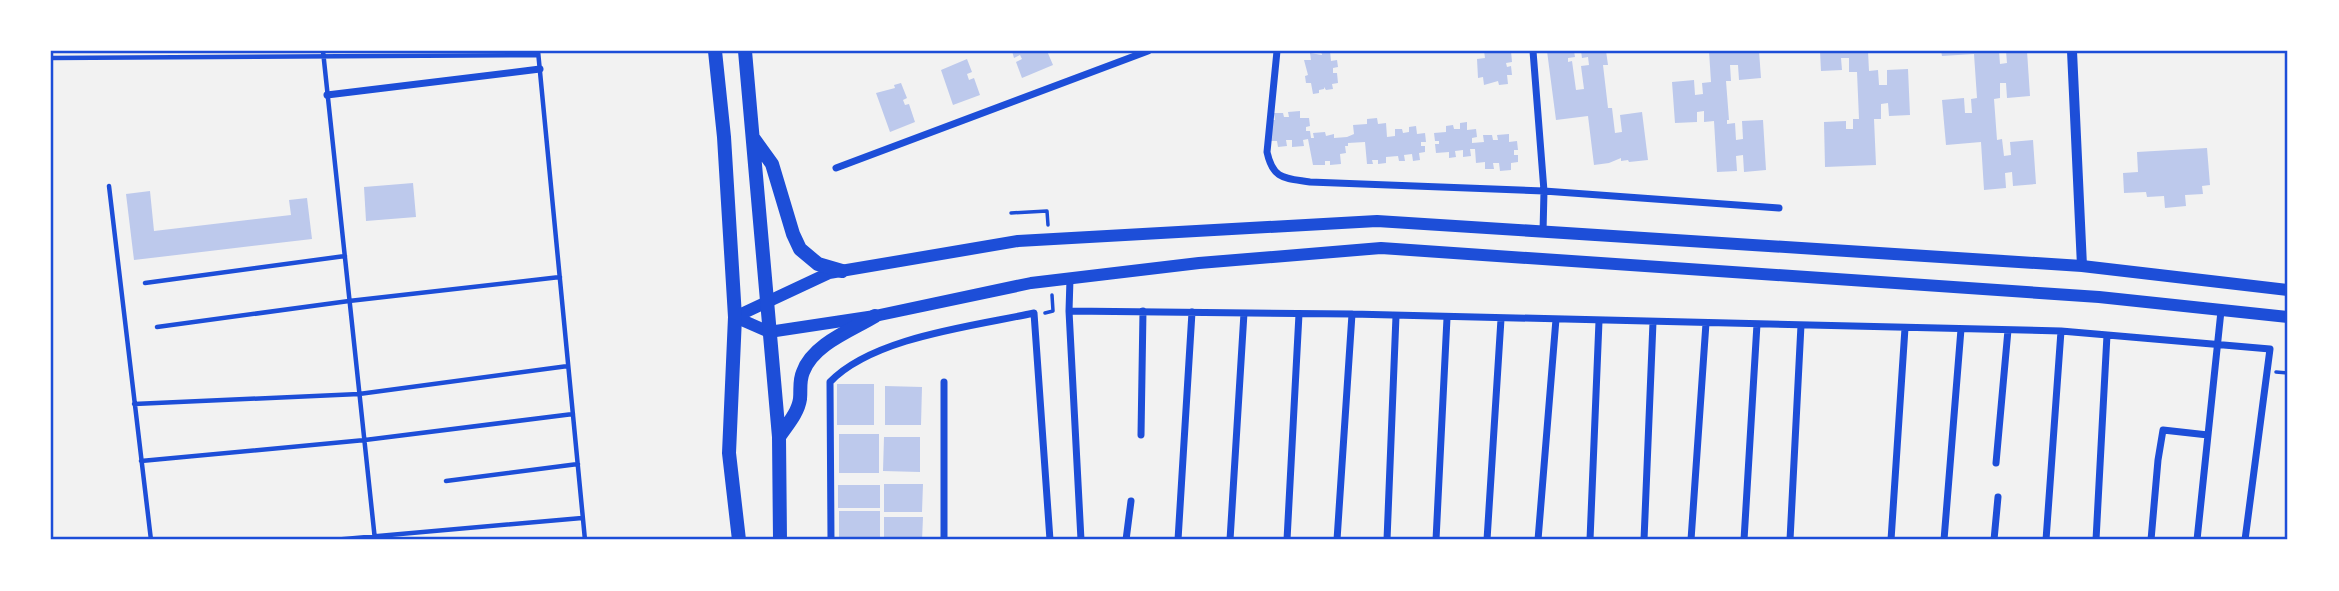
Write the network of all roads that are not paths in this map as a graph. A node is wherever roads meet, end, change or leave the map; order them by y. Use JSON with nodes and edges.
{"nodes":[{"id":1,"x":715,"y":51,"type":"edge"},
{"id":2,"x":745,"y":51,"type":"edge"},
{"id":3,"x":1148,"y":51,"type":"edge"},
{"id":4,"x":1278,"y":51,"type":"edge"},
{"id":5,"x":1533,"y":51,"type":"edge"},
{"id":6,"x":2072,"y":51,"type":"edge"},
{"id":7,"x":538,"y":53,"type":"edge"},
{"id":8,"x":323,"y":54,"type":"edge"},
{"id":9,"x":51,"y":58,"type":"edge"},
{"id":10,"x":540,"y":69,"type":"junction"},
{"id":11,"x":327,"y":94,"type":"junction"},
{"id":12,"x":754,"y":137,"type":"junction"},
{"id":13,"x":836,"y":168,"type":"dead end"},
{"id":14,"x":109,"y":186,"type":"dead end"},
{"id":15,"x":1544,"y":191,"type":"junction"},
{"id":16,"x":1779,"y":208,"type":"dead end"},
{"id":17,"x":1543,"y":232,"type":"junction"},
{"id":18,"x":345,"y":256,"type":"junction"},
{"id":19,"x":2082,"y":266,"type":"junction"},
{"id":20,"x":842,"y":271,"type":"junction"},
{"id":21,"x":560,"y":277,"type":"junction"},
{"id":22,"x":1070,"y":279,"type":"junction"},
{"id":23,"x":145,"y":283,"type":"dead end"},
{"id":24,"x":2288,"y":290,"type":"edge"},
{"id":25,"x":349,"y":301,"type":"junction"},
{"id":26,"x":766,"y":302,"type":"junction"},
{"id":27,"x":1069,"y":311,"type":"junction"},
{"id":28,"x":1143,"y":311,"type":"junction"},
{"id":29,"x":2221,"y":311,"type":"junction"},
{"id":30,"x":1192,"y":312,"type":"junction"},
{"id":31,"x":1244,"y":313,"type":"junction"},
{"id":32,"x":1299,"y":314,"type":"junction"},
{"id":33,"x":1352,"y":314,"type":"junction"},
{"id":34,"x":875,"y":316,"type":"junction"},
{"id":35,"x":1396,"y":316,"type":"junction"},
{"id":36,"x":735,"y":317,"type":"junction"},
{"id":37,"x":1447,"y":317,"type":"junction"},
{"id":38,"x":2288,"y":317,"type":"edge"},
{"id":39,"x":1502,"y":319,"type":"junction"},
{"id":40,"x":1556,"y":319,"type":"junction"},
{"id":41,"x":1599,"y":321,"type":"junction"},
{"id":42,"x":1653,"y":322,"type":"junction"},
{"id":43,"x":1706,"y":323,"type":"junction"},
{"id":44,"x":1757,"y":324,"type":"junction"},
{"id":45,"x":1801,"y":325,"type":"junction"},
{"id":46,"x":157,"y":327,"type":"dead end"},
{"id":47,"x":1905,"y":327,"type":"junction"},
{"id":48,"x":1961,"y":329,"type":"junction"},
{"id":49,"x":2008,"y":330,"type":"junction"},
{"id":50,"x":2061,"y":331,"type":"junction"},
{"id":51,"x":769,"y":332,"type":"junction"},
{"id":52,"x":2108,"y":335,"type":"junction"},
{"id":53,"x":2218,"y":344,"type":"junction"},
{"id":54,"x":568,"y":366,"type":"junction"},
{"id":55,"x":944,"y":382,"type":"dead end"},
{"id":56,"x":359,"y":394,"type":"junction"},
{"id":57,"x":134,"y":404,"type":"junction"},
{"id":58,"x":573,"y":414,"type":"junction"},
{"id":59,"x":1141,"y":435,"type":"dead end"},
{"id":60,"x":2208,"y":435,"type":"junction"},
{"id":61,"x":779,"y":437,"type":"junction"},
{"id":62,"x":365,"y":440,"type":"junction"},
{"id":63,"x":141,"y":461,"type":"junction"},
{"id":64,"x":1996,"y":463,"type":"dead end"},
{"id":65,"x":578,"y":464,"type":"junction"},
{"id":66,"x":446,"y":481,"type":"dead end"},
{"id":67,"x":1998,"y":497,"type":"dead end"},
{"id":68,"x":1131,"y":500,"type":"dead end"},
{"id":69,"x":582,"y":518,"type":"junction"},
{"id":70,"x":375,"y":539,"type":"edge"},
{"id":71,"x":151,"y":540,"type":"edge"},
{"id":72,"x":333,"y":540,"type":"edge"},
{"id":73,"x":585,"y":540,"type":"edge"},
{"id":74,"x":739,"y":540,"type":"edge"},
{"id":75,"x":780,"y":540,"type":"edge"},
{"id":76,"x":831,"y":540,"type":"edge"},
{"id":77,"x":944,"y":540,"type":"edge"},
{"id":78,"x":1050,"y":540,"type":"edge"},
{"id":79,"x":1081,"y":540,"type":"edge"},
{"id":80,"x":1126,"y":540,"type":"edge"},
{"id":81,"x":1178,"y":540,"type":"edge"},
{"id":82,"x":1230,"y":540,"type":"edge"},
{"id":83,"x":1287,"y":540,"type":"edge"},
{"id":84,"x":1336,"y":540,"type":"edge"},
{"id":85,"x":1387,"y":540,"type":"edge"},
{"id":86,"x":1436,"y":540,"type":"edge"},
{"id":87,"x":1487,"y":540,"type":"edge"},
{"id":88,"x":1538,"y":540,"type":"edge"},
{"id":89,"x":1590,"y":540,"type":"edge"},
{"id":90,"x":1644,"y":540,"type":"edge"},
{"id":91,"x":1691,"y":540,"type":"edge"},
{"id":92,"x":1744,"y":540,"type":"edge"},
{"id":93,"x":1790,"y":540,"type":"edge"},
{"id":94,"x":1891,"y":540,"type":"edge"},
{"id":95,"x":1944,"y":540,"type":"edge"},
{"id":96,"x":1994,"y":540,"type":"edge"},
{"id":97,"x":2046,"y":540,"type":"edge"},
{"id":98,"x":2096,"y":540,"type":"edge"},
{"id":99,"x":2151,"y":540,"type":"edge"},
{"id":100,"x":2197,"y":540,"type":"edge"},
{"id":101,"x":2245,"y":540,"type":"edge"}],
"edges":[{"from":1,"to":36,"type":"main road"},
{"from":2,"to":12,"type":"main road"},
{"from":3,"to":13,"type":"street"},
{"from":4,"to":15,"type":"street"},
{"from":5,"to":15,"type":"street"},
{"from":6,"to":19,"type":"street"},
{"from":7,"to":8,"type":"lane"},
{"from":7,"to":10,"type":"lane"},
{"from":8,"to":9,"type":"lane"},
{"from":8,"to":11,"type":"lane"},
{"from":10,"to":11,"type":"street"},
{"from":10,"to":21,"type":"lane"},
{"from":11,"to":18,"type":"lane"},
{"from":12,"to":20,"type":"main road"},
{"from":12,"to":26,"type":"main road"},
{"from":14,"to":57,"type":"lane"},
{"from":15,"to":16,"type":"street"},
{"from":15,"to":17,"type":"street"},
{"from":17,"to":19,"type":"main road"},
{"from":17,"to":20,"type":"main road"},
{"from":18,"to":23,"type":"lane"},
{"from":18,"to":25,"type":"lane"},
{"from":19,"to":24,"type":"main road"},
{"from":20,"to":26,"type":"main road"},
{"from":21,"to":25,"type":"lane"},
{"from":21,"to":54,"type":"lane"},
{"from":22,"to":27,"type":"street"},
{"from":22,"to":29,"type":"main road"},
{"from":22,"to":34,"type":"main road"},
{"from":25,"to":46,"type":"lane"},
{"from":25,"to":56,"type":"lane"},
{"from":26,"to":36,"type":"main road"},
{"from":26,"to":51,"type":"main road"},
{"from":27,"to":28,"type":"street"},
{"from":27,"to":79,"type":"street"},
{"from":28,"to":30,"type":"street"},
{"from":28,"to":59,"type":"street"},
{"from":29,"to":38,"type":"main road"},
{"from":29,"to":53,"type":"street"},
{"from":30,"to":31,"type":"street"},
{"from":30,"to":81,"type":"street"},
{"from":31,"to":32,"type":"street"},
{"from":31,"to":82,"type":"street"},
{"from":32,"to":33,"type":"street"},
{"from":32,"to":83,"type":"street"},
{"from":33,"to":35,"type":"street"},
{"from":33,"to":84,"type":"street"},
{"from":34,"to":51,"type":"main road"},
{"from":34,"to":61,"type":"main road"},
{"from":35,"to":37,"type":"street"},
{"from":35,"to":85,"type":"street"},
{"from":36,"to":51,"type":"main road"},
{"from":36,"to":74,"type":"main road"},
{"from":37,"to":39,"type":"street"},
{"from":37,"to":86,"type":"street"},
{"from":39,"to":40,"type":"street"},
{"from":39,"to":87,"type":"street"},
{"from":40,"to":41,"type":"street"},
{"from":40,"to":88,"type":"street"},
{"from":41,"to":42,"type":"street"},
{"from":41,"to":89,"type":"street"},
{"from":42,"to":43,"type":"street"},
{"from":42,"to":90,"type":"street"},
{"from":43,"to":44,"type":"street"},
{"from":43,"to":91,"type":"street"},
{"from":44,"to":45,"type":"street"},
{"from":44,"to":92,"type":"street"},
{"from":45,"to":47,"type":"street"},
{"from":45,"to":93,"type":"street"},
{"from":47,"to":48,"type":"street"},
{"from":47,"to":94,"type":"street"},
{"from":48,"to":49,"type":"street"},
{"from":48,"to":95,"type":"street"},
{"from":49,"to":50,"type":"street"},
{"from":49,"to":64,"type":"street"},
{"from":50,"to":52,"type":"street"},
{"from":50,"to":97,"type":"street"},
{"from":51,"to":61,"type":"main road"},
{"from":52,"to":53,"type":"street"},
{"from":52,"to":98,"type":"street"},
{"from":53,"to":60,"type":"street"},
{"from":53,"to":101,"type":"street"},
{"from":54,"to":56,"type":"lane"},
{"from":54,"to":58,"type":"lane"},
{"from":55,"to":77,"type":"street"},
{"from":56,"to":57,"type":"lane"},
{"from":56,"to":62,"type":"lane"},
{"from":57,"to":63,"type":"lane"},
{"from":58,"to":62,"type":"lane"},
{"from":58,"to":65,"type":"lane"},
{"from":60,"to":99,"type":"street"},
{"from":60,"to":100,"type":"street"},
{"from":61,"to":75,"type":"main road"},
{"from":62,"to":63,"type":"lane"},
{"from":62,"to":70,"type":"lane"},
{"from":63,"to":71,"type":"lane"},
{"from":65,"to":66,"type":"lane"},
{"from":65,"to":69,"type":"lane"},
{"from":67,"to":96,"type":"street"},
{"from":68,"to":80,"type":"street"},
{"from":69,"to":70,"type":"lane"},
{"from":69,"to":73,"type":"lane"},
{"from":70,"to":72,"type":"lane"},
{"from":76,"to":78,"type":"street"}]}
